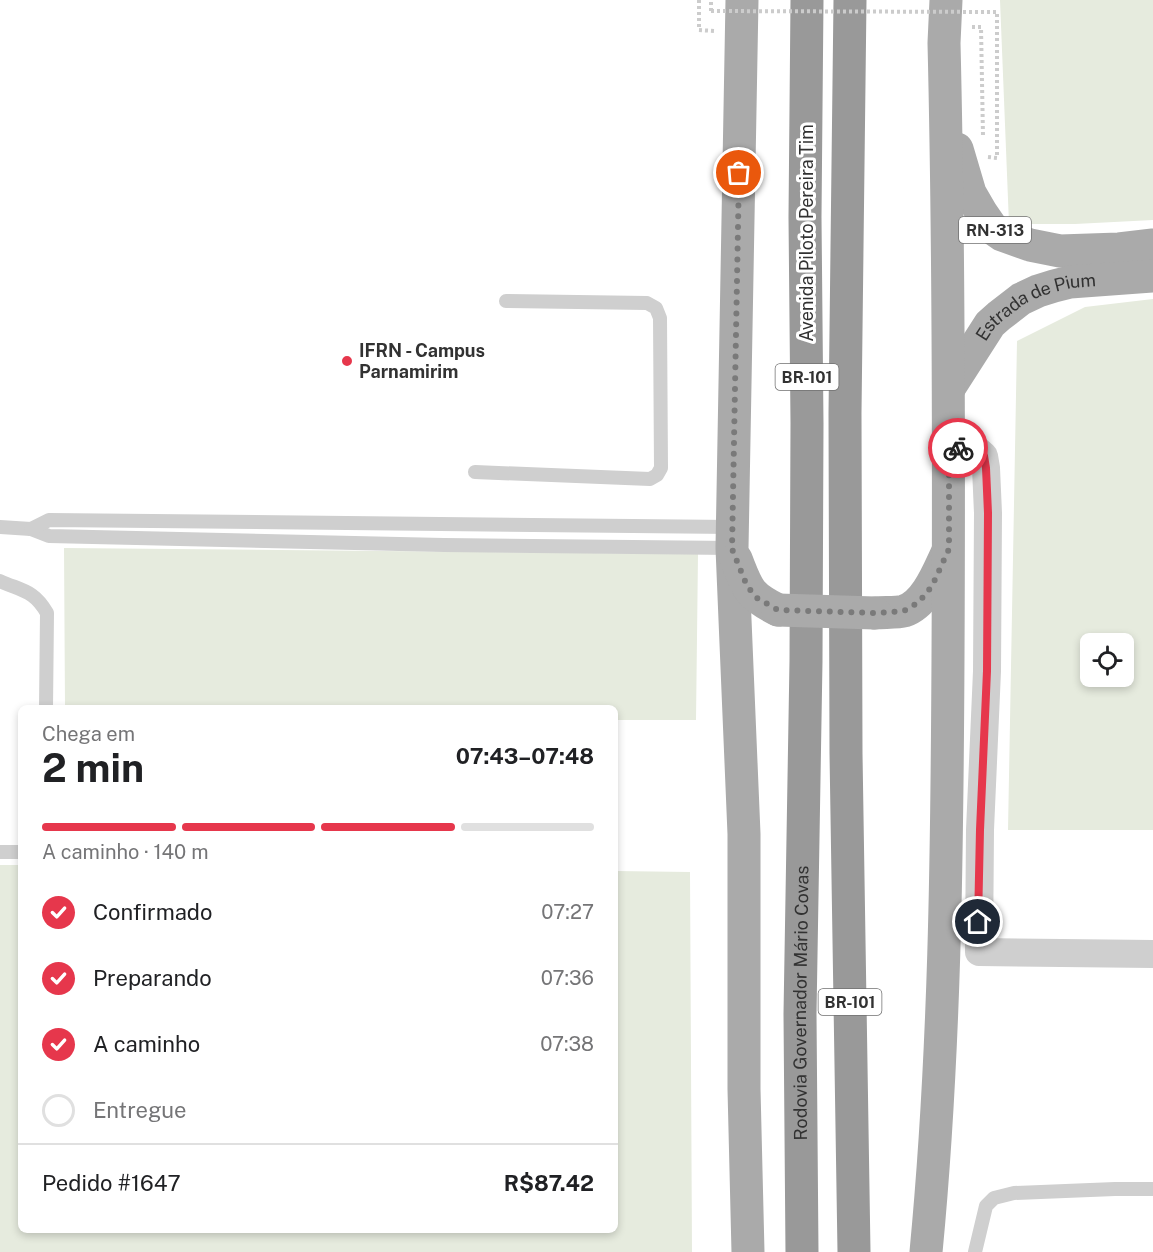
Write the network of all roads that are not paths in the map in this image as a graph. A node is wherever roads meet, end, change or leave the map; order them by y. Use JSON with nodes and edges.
{"nodes":[{"id":1,"x":742,"y":0,"type":"edge"},
{"id":2,"x":807,"y":0,"type":"edge"},
{"id":3,"x":850,"y":0,"type":"edge"},
{"id":4,"x":946,"y":13,"type":"edge"},
{"id":5,"x":946,"y":113,"type":"junction"},
{"id":6,"x":1153,"y":245,"type":"edge"},
{"id":7,"x":1153,"y":276,"type":"edge"},
{"id":8,"x":506,"y":301,"type":"dead end"},
{"id":9,"x":949,"y":388,"type":"junction"},
{"id":10,"x":949,"y":448,"type":"junction"},
{"id":11,"x":475,"y":472,"type":"dead end"},
{"id":12,"x":444,"y":525,"type":"junction"},
{"id":13,"x":0,"y":527,"type":"edge"},
{"id":14,"x":31,"y":529,"type":"junction"},
{"id":15,"x":732,"y":538,"type":"junction"},
{"id":16,"x":444,"y":545,"type":"junction"},
{"id":17,"x":949,"y":549,"type":"junction"},
{"id":18,"x":0,"y":581,"type":"edge"},
{"id":19,"x":46,"y":705,"type":"edge"},
{"id":20,"x":806,"y":753,"type":"joint"},
{"id":21,"x":0,"y":852,"type":"edge"},
{"id":22,"x":18,"y":852,"type":"edge"},
{"id":23,"x":944,"y":951,"type":"junction"},
{"id":24,"x":979,"y":952,"type":"junction"},
{"id":25,"x":1153,"y":954,"type":"edge"},
{"id":26,"x":1153,"y":1190,"type":"edge"},
{"id":27,"x":748,"y":1252,"type":"edge"},
{"id":28,"x":802,"y":1252,"type":"edge"},
{"id":29,"x":854,"y":1252,"type":"edge"},
{"id":30,"x":926,"y":1252,"type":"edge"},
{"id":31,"x":975,"y":1252,"type":"edge"}],
"edges":[{"from":1,"to":15,"type":"main road"},
{"from":2,"to":20,"type":"highway","name":"Avenida Piloto Pereira Tim","number":"BR-101"},
{"from":3,"to":29,"type":"highway","number":"BR-101"},
{"from":4,"to":5,"type":"main road"},
{"from":5,"to":6,"type":"main road","name":"Estrada de Pium","number":"RN-313"},
{"from":5,"to":9,"type":"main road"},
{"from":7,"to":9,"type":"main road","name":"Estrada de Pium"},
{"from":8,"to":11,"type":"lane"},
{"from":9,"to":10,"type":"main road"},
{"from":10,"to":17,"type":"main road"},
{"from":10,"to":24,"type":"street"},
{"from":12,"to":14,"type":"lane"},
{"from":12,"to":15,"type":"lane"},
{"from":12,"to":16,"type":"lane"},
{"from":13,"to":14,"type":"lane"},
{"from":14,"to":16,"type":"lane"},
{"from":15,"to":16,"type":"lane"},
{"from":15,"to":17,"type":"main road","bridge":true},
{"from":15,"to":27,"type":"main road"},
{"from":17,"to":23,"type":"main road"},
{"from":18,"to":19,"type":"lane"},
{"from":20,"to":28,"type":"highway","name":"Rodovia Governador Mário Covas","number":"BR-101"},
{"from":21,"to":22,"type":"lane"},
{"from":23,"to":24,"type":"street"},
{"from":23,"to":30,"type":"main road"},
{"from":24,"to":25,"type":"street"},
{"from":26,"to":31,"type":"lane"}]}
